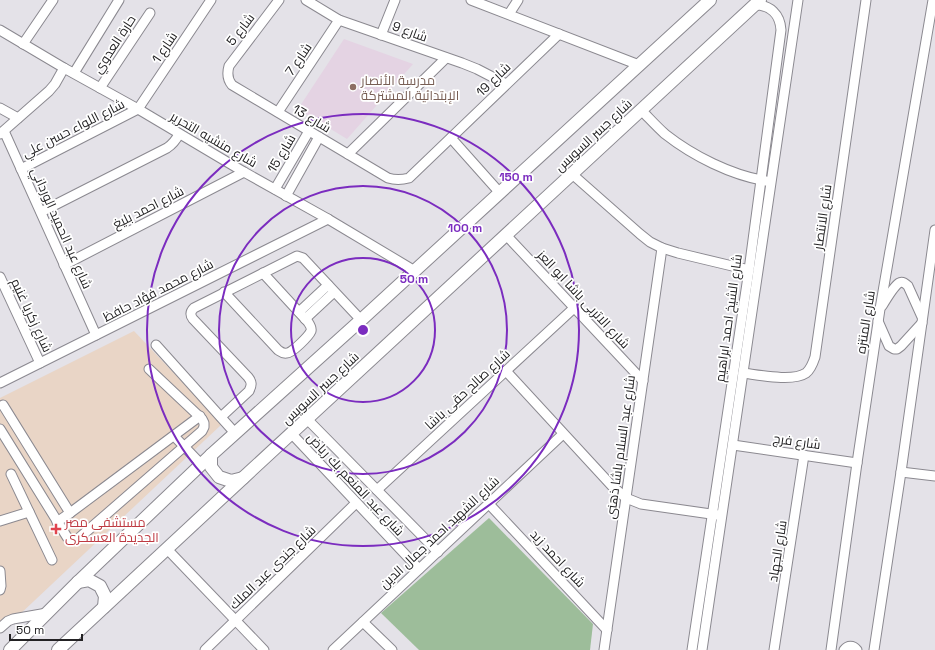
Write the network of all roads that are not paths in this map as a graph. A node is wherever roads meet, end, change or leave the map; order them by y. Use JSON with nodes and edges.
{"nodes":[{"id":1,"x":53,"y":0,"type":"edge"},
{"id":2,"x":119,"y":0,"type":"edge"},
{"id":3,"x":212,"y":0,"type":"edge"},
{"id":4,"x":279,"y":0,"type":"edge"},
{"id":5,"x":306,"y":0,"type":"edge"},
{"id":6,"x":395,"y":0,"type":"edge"},
{"id":7,"x":471,"y":0,"type":"edge"},
{"id":8,"x":518,"y":0,"type":"edge"},
{"id":9,"x":710,"y":0,"type":"edge"},
{"id":10,"x":798,"y":0,"type":"edge"},
{"id":11,"x":866,"y":0,"type":"edge"},
{"id":12,"x":933,"y":0,"type":"edge"},
{"id":13,"x":757,"y":3,"type":"edge"},
{"id":14,"x":150,"y":13,"type":"dead end"},
{"id":15,"x":509,"y":14,"type":"junction"},
{"id":16,"x":795,"y":19,"type":"junction"},
{"id":17,"x":339,"y":20,"type":"junction"},
{"id":18,"x":781,"y":24,"type":"junction"},
{"id":19,"x":0,"y":30,"type":"edge"},
{"id":20,"x":559,"y":34,"type":"junction"},
{"id":21,"x":381,"y":35,"type":"junction"},
{"id":22,"x":23,"y":44,"type":"junction"},
{"id":23,"x":446,"y":58,"type":"junction"},
{"id":24,"x":639,"y":65,"type":"junction"},
{"id":25,"x":64,"y":68,"type":"junction"},
{"id":26,"x":74,"y":73,"type":"junction"},
{"id":27,"x":228,"y":76,"type":"joint"},
{"id":28,"x":506,"y":84,"type":"junction"},
{"id":29,"x":100,"y":88,"type":"junction"},
{"id":30,"x":0,"y":108,"type":"edge"},
{"id":31,"x":138,"y":109,"type":"junction"},
{"id":32,"x":641,"y":110,"type":"junction"},
{"id":33,"x":278,"y":112,"type":"junction"},
{"id":34,"x":18,"y":118,"type":"junction"},
{"id":35,"x":309,"y":131,"type":"junction"},
{"id":36,"x":2,"y":133,"type":"edge"},
{"id":37,"x":179,"y":134,"type":"junction"},
{"id":38,"x":319,"y":137,"type":"junction"},
{"id":39,"x":451,"y":138,"type":"junction"},
{"id":40,"x":348,"y":154,"type":"junction"},
{"id":41,"x":21,"y":169,"type":"junction"},
{"id":42,"x":244,"y":172,"type":"junction"},
{"id":43,"x":572,"y":174,"type":"junction"},
{"id":44,"x":388,"y":178,"type":"joint"},
{"id":45,"x":760,"y":180,"type":"junction"},
{"id":46,"x":772,"y":182,"type":"junction"},
{"id":47,"x":274,"y":189,"type":"junction"},
{"id":48,"x":500,"y":193,"type":"junction"},
{"id":49,"x":286,"y":196,"type":"junction"},
{"id":50,"x":41,"y":212,"type":"junction"},
{"id":51,"x":328,"y":219,"type":"junction"},
{"id":52,"x":935,"y":230,"type":"edge"},
{"id":53,"x":506,"y":235,"type":"junction"},
{"id":54,"x":662,"y":248,"type":"junction"},
{"id":55,"x":64,"y":265,"type":"junction"},
{"id":56,"x":749,"y":270,"type":"junction"},
{"id":57,"x":415,"y":271,"type":"junction"},
{"id":58,"x":263,"y":273,"type":"junction"},
{"id":59,"x":1,"y":280,"type":"edge"},
{"id":60,"x":331,"y":288,"type":"junction"},
{"id":61,"x":224,"y":292,"type":"junction"},
{"id":62,"x":9,"y":296,"type":"junction"},
{"id":63,"x":0,"y":300,"type":"edge"},
{"id":64,"x":574,"y":308,"type":"junction"},
{"id":65,"x":880,"y":309,"type":"junction"},
{"id":66,"x":302,"y":315,"type":"junction"},
{"id":67,"x":361,"y":320,"type":"junction"},
{"id":68,"x":878,"y":321,"type":"junction"},
{"id":69,"x":922,"y":321,"type":"junction"},
{"id":70,"x":96,"y":335,"type":"junction"},
{"id":71,"x":156,"y":345,"type":"dead end"},
{"id":72,"x":40,"y":363,"type":"junction"},
{"id":73,"x":149,"y":368,"type":"dead end"},
{"id":74,"x":506,"y":371,"type":"junction"},
{"id":75,"x":744,"y":373,"type":"junction"},
{"id":76,"x":643,"y":381,"type":"junction"},
{"id":77,"x":0,"y":383,"type":"edge"},
{"id":78,"x":4,"y":405,"type":"dead end"},
{"id":79,"x":200,"y":416,"type":"junction"},
{"id":80,"x":221,"y":417,"type":"junction"},
{"id":81,"x":307,"y":419,"type":"junction"},
{"id":82,"x":0,"y":429,"type":"edge"},
{"id":83,"x":235,"y":433,"type":"junction"},
{"id":84,"x":291,"y":433,"type":"junction"},
{"id":85,"x":563,"y":434,"type":"junction"},
{"id":86,"x":174,"y":436,"type":"junction"},
{"id":87,"x":733,"y":445,"type":"junction"},
{"id":88,"x":184,"y":447,"type":"junction"},
{"id":89,"x":211,"y":454,"type":"junction"},
{"id":90,"x":804,"y":455,"type":"junction"},
{"id":91,"x":857,"y":463,"type":"junction"},
{"id":92,"x":201,"y":464,"type":"junction"},
{"id":93,"x":901,"y":472,"type":"junction"},
{"id":94,"x":11,"y":474,"type":"dead end"},
{"id":95,"x":935,"y":476,"type":"edge"},
{"id":96,"x":243,"y":478,"type":"junction"},
{"id":97,"x":377,"y":490,"type":"junction"},
{"id":98,"x":626,"y":498,"type":"junction"},
{"id":99,"x":356,"y":503,"type":"junction"},
{"id":100,"x":489,"y":504,"type":"junction"},
{"id":101,"x":29,"y":512,"type":"junction"},
{"id":102,"x":70,"y":514,"type":"junction"},
{"id":103,"x":712,"y":515,"type":"junction"},
{"id":104,"x":722,"y":516,"type":"junction"},
{"id":105,"x":0,"y":521,"type":"edge"},
{"id":106,"x":57,"y":522,"type":"junction"},
{"id":107,"x":167,"y":549,"type":"junction"},
{"id":108,"x":438,"y":552,"type":"junction"},
{"id":109,"x":52,"y":560,"type":"dead end"},
{"id":110,"x":419,"y":569,"type":"junction"},
{"id":111,"x":0,"y":572,"type":"edge"},
{"id":112,"x":78,"y":582,"type":"junction"},
{"id":113,"x":0,"y":590,"type":"edge"},
{"id":114,"x":104,"y":608,"type":"junction"},
{"id":115,"x":47,"y":613,"type":"junction"},
{"id":116,"x":235,"y":620,"type":"junction"},
{"id":117,"x":363,"y":622,"type":"junction"},
{"id":118,"x":1,"y":624,"type":"edge"},
{"id":119,"x":607,"y":630,"type":"junction"},
{"id":120,"x":10,"y":650,"type":"edge"},
{"id":121,"x":58,"y":650,"type":"edge"},
{"id":122,"x":205,"y":650,"type":"edge"},
{"id":123,"x":264,"y":650,"type":"edge"},
{"id":124,"x":333,"y":650,"type":"edge"},
{"id":125,"x":392,"y":650,"type":"edge"},
{"id":126,"x":604,"y":650,"type":"edge"},
{"id":127,"x":692,"y":650,"type":"edge"},
{"id":128,"x":702,"y":650,"type":"edge"},
{"id":129,"x":774,"y":650,"type":"edge"},
{"id":130,"x":831,"y":650,"type":"edge"},
{"id":131,"x":844,"y":650,"type":"edge"},
{"id":132,"x":857,"y":650,"type":"edge"},
{"id":133,"x":874,"y":650,"type":"edge"}],
"edges":[{"from":1,"to":22,"type":"street"},
{"from":2,"to":26,"type":"street"},
{"from":3,"to":31,"type":"street","name":"شارع 1"},
{"from":4,"to":27,"type":"street","name":"شارع 5"},
{"from":5,"to":17,"type":"street","name":"شارع 9"},
{"from":6,"to":21,"type":"street"},
{"from":7,"to":15,"type":"street"},
{"from":8,"to":15,"type":"street"},
{"from":9,"to":24,"type":"main road","name":"شارع جسر السويس"},
{"from":10,"to":16,"type":"street","name":"شارع الشيخ احمد ابراهيم"},
{"from":11,"to":75,"type":"street","name":"شارع الانتصار"},
{"from":12,"to":65,"type":"street","name":"شارع المنتزه"},
{"from":13,"to":18,"type":"street"},
{"from":13,"to":32,"type":"main road","name":"شارع جسر السويس"},
{"from":14,"to":29,"type":"street","name":"حارة العدوي"},
{"from":15,"to":20,"type":"street"},
{"from":16,"to":18,"type":"street"},
{"from":16,"to":46,"type":"street","name":"شارع الشيخ احمد ابراهيم"},
{"from":17,"to":21,"type":"street","name":"شارع 9"},
{"from":17,"to":33,"type":"street","name":"شارع 7"},
{"from":18,"to":45,"type":"street","name":"شارع الشيخ احمد ابراهيم"},
{"from":19,"to":22,"type":"street","name":"شارع منشيه التحرير"},
{"from":20,"to":24,"type":"street"},
{"from":20,"to":28,"type":"street","name":"شارع 19"},
{"from":21,"to":23,"type":"street","name":"شارع 9"},
{"from":22,"to":25,"type":"street","name":"شارع منشيه التحرير"},
{"from":23,"to":28,"type":"street","name":"شارع 9"},
{"from":23,"to":40,"type":"street"},
{"from":24,"to":48,"type":"main road","name":"شارع جسر السويس"},
{"from":25,"to":26,"type":"street","name":"شارع منشيه التحرير"},
{"from":25,"to":34,"type":"street"},
{"from":26,"to":29,"type":"street","name":"شارع منشيه التحرير"},
{"from":27,"to":33,"type":"street","name":"شارع 13"},
{"from":28,"to":39,"type":"street","name":"شارع 19"},
{"from":29,"to":31,"type":"street","name":"شارع منشيه التحرير"},
{"from":30,"to":34,"type":"street"},
{"from":31,"to":37,"type":"street","name":"شارع منشيه التحرير"},
{"from":31,"to":41,"type":"street","name":"شارع اللواء حسن علي"},
{"from":32,"to":43,"type":"main road","name":"شارع جسر السويس"},
{"from":32,"to":45,"type":"street"},
{"from":33,"to":35,"type":"street","name":"شارع 13"},
{"from":34,"to":36,"type":"street"},
{"from":35,"to":38,"type":"street","name":"شارع 13"},
{"from":35,"to":47,"type":"street","name":"شارع 15"},
{"from":36,"to":41,"type":"street","name":"شارع عبد الحميد الورداني"},
{"from":37,"to":42,"type":"street","name":"شارع منشيه التحرير"},
{"from":37,"to":50,"type":"street"},
{"from":38,"to":40,"type":"street","name":"شارع 13"},
{"from":38,"to":49,"type":"street"},
{"from":39,"to":44,"type":"street","name":"شارع 19"},
{"from":39,"to":48,"type":"street"},
{"from":40,"to":44,"type":"street","name":"شارع 13"},
{"from":41,"to":50,"type":"street","name":"شارع عبد الحميد الورداني"},
{"from":42,"to":47,"type":"street","name":"شارع منشيه التحرير"},
{"from":42,"to":55,"type":"street","name":"شارع احمد بليغ"},
{"from":43,"to":53,"type":"main road","name":"شارع جسر السويس"},
{"from":43,"to":54,"type":"street"},
{"from":45,"to":46,"type":"street"},
{"from":45,"to":56,"type":"street","name":"شارع الشيخ احمد ابراهيم"},
{"from":46,"to":75,"type":"street","name":"شارع الشيخ احمد ابراهيم"},
{"from":47,"to":49,"type":"street","name":"شارع منشيه التحرير"},
{"from":48,"to":57,"type":"main road","name":"شارع جسر السويس"},
{"from":49,"to":51,"type":"street","name":"شارع منشيه التحرير"},
{"from":50,"to":55,"type":"street","name":"شارع عبد الحميد الورداني"},
{"from":51,"to":57,"type":"street","name":"شارع منشيه التحرير"},
{"from":51,"to":70,"type":"street","name":"شارع محمد فؤاد حافظ"},
{"from":52,"to":69,"type":"street"},
{"from":53,"to":64,"type":"street","name":"شارع الاتربى باشا ابو العز"},
{"from":53,"to":81,"type":"main road","name":"شارع جسر السويس"},
{"from":54,"to":56,"type":"street"},
{"from":54,"to":76,"type":"street","name":"شارع عبد السلام باشا ذهنى"},
{"from":55,"to":70,"type":"street","name":"شارع عبد الحميد الورداني"},
{"from":56,"to":103,"type":"street","name":"شارع الشيخ احمد ابراهيم"},
{"from":57,"to":67,"type":"main road","name":"شارع جسر السويس"},
{"from":58,"to":60,"type":"street"},
{"from":58,"to":61,"type":"street"},
{"from":58,"to":66,"type":"street"},
{"from":59,"to":62,"type":"street","name":"شارع زكريا غنيم"},
{"from":60,"to":66,"type":"street"},
{"from":60,"to":67,"type":"street"},
{"from":61,"to":66,"type":"street"},
{"from":61,"to":80,"type":"street"},
{"from":62,"to":63,"type":"street"},
{"from":62,"to":72,"type":"street","name":"شارع زكريا غنيم"},
{"from":64,"to":74,"type":"street","name":"شارع صالح حقى باشا"},
{"from":64,"to":76,"type":"street","name":"شارع الاتربى باشا ابو العز"},
{"from":65,"to":68,"type":"street","name":"شارع المنتزه"},
{"from":65,"to":69,"type":"street"},
{"from":67,"to":83,"type":"main road","name":"شارع جسر السويس"},
{"from":68,"to":69,"type":"street"},
{"from":68,"to":91,"type":"street","name":"شارع المنتزه"},
{"from":69,"to":93,"type":"street"},
{"from":70,"to":72,"type":"street","name":"شارع محمد فؤاد حافظ"},
{"from":71,"to":80,"type":"street"},
{"from":72,"to":77,"type":"street","name":"شارع محمد فؤاد حافظ"},
{"from":73,"to":79,"type":"street"},
{"from":74,"to":85,"type":"street"},
{"from":74,"to":97,"type":"street","name":"شارع صالح حقى باشا"},
{"from":75,"to":87,"type":"street","name":"شارع الشيخ احمد ابراهيم"},
{"from":76,"to":98,"type":"street","name":"شارع عبد السلام باشا ذهنى"},
{"from":78,"to":102,"type":"street"},
{"from":79,"to":86,"type":"street"},
{"from":79,"to":88,"type":"street"},
{"from":80,"to":83,"type":"street"},
{"from":81,"to":84,"type":"main road","name":"شارع جسر السويس"},
{"from":81,"to":97,"type":"street","name":"شارع عبد المنعم بك رياض"},
{"from":82,"to":106,"type":"street"},
{"from":83,"to":89,"type":"main road","name":"شارع جسر السويس"},
{"from":84,"to":96,"type":"main road","name":"شارع جسر السويس"},
{"from":84,"to":99,"type":"street","name":"شارع عبد المنعم بك رياض"},
{"from":85,"to":98,"type":"street"},
{"from":85,"to":100,"type":"street","name":"شارع الشهيد احمد جمال الدين"},
{"from":86,"to":88,"type":"street"},
{"from":86,"to":102,"type":"street"},
{"from":87,"to":90,"type":"street","name":"شارع فرج"},
{"from":87,"to":104,"type":"street","name":"شارع الشيخ احمد ابراهيم"},
{"from":88,"to":92,"type":"street"},
{"from":88,"to":106,"type":"street"},
{"from":89,"to":92,"type":"main road","name":"شارع جسر السويس"},
{"from":89,"to":96,"type":"main road"},
{"from":90,"to":91,"type":"street","name":"شارع فرج"},
{"from":90,"to":129,"type":"street","name":"شارع الجهاد"},
{"from":91,"to":130,"type":"street","name":"شارع المنتزه"},
{"from":92,"to":112,"type":"main road","name":"شارع جسر السويس"},
{"from":93,"to":95,"type":"street"},
{"from":93,"to":133,"type":"street"},
{"from":94,"to":101,"type":"street"},
{"from":96,"to":107,"type":"main road","name":"شارع جسر السويس"},
{"from":97,"to":108,"type":"street","name":"شارع عبد المنعم بك رياض"},
{"from":98,"to":103,"type":"street"},
{"from":98,"to":119,"type":"street","name":"شارع عبد السلام باشا ذهنى"},
{"from":99,"to":110,"type":"street","name":"شارع عبد المنعم بك رياض"},
{"from":99,"to":116,"type":"street","name":"شارع جندى عبد الملك"},
{"from":100,"to":108,"type":"street","name":"شارع الشهيد احمد جمال الدين"},
{"from":100,"to":119,"type":"street","name":"شارع احمد زيد"},
{"from":101,"to":105,"type":"street"},
{"from":101,"to":109,"type":"street"},
{"from":102,"to":106,"type":"street"},
{"from":103,"to":104,"type":"street"},
{"from":103,"to":127,"type":"street","name":"شارع الشيخ احمد ابراهيم"},
{"from":104,"to":128,"type":"street","name":"شارع الشيخ احمد ابراهيم"},
{"from":107,"to":114,"type":"main road","name":"شارع جسر السويس"},
{"from":107,"to":116,"type":"street"},
{"from":108,"to":110,"type":"street","name":"شارع الشهيد احمد جمال الدين"},
{"from":110,"to":117,"type":"street","name":"شارع الشهيد احمد جمال الدين"},
{"from":111,"to":113,"type":"street"},
{"from":112,"to":114,"type":"main road"},
{"from":112,"to":115,"type":"main road","name":"شارع جسر السويس"},
{"from":114,"to":121,"type":"main road","name":"شارع جسر السويس"},
{"from":115,"to":118,"type":"street"},
{"from":115,"to":120,"type":"main road","name":"شارع جسر السويس"},
{"from":116,"to":122,"type":"street","name":"شارع جندى عبد الملك"},
{"from":116,"to":123,"type":"street"},
{"from":117,"to":124,"type":"street","name":"شارع الشهيد احمد جمال الدين"},
{"from":117,"to":125,"type":"street"},
{"from":119,"to":126,"type":"street","name":"شارع عبد السلام باشا ذهنى"},
{"from":131,"to":132,"type":"street"}]}
